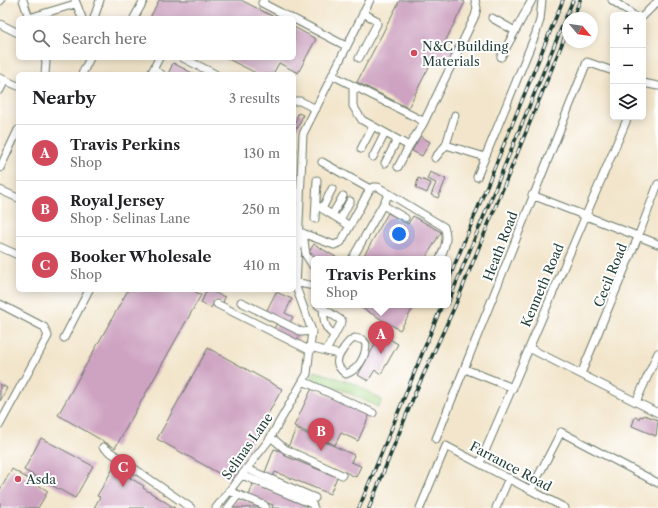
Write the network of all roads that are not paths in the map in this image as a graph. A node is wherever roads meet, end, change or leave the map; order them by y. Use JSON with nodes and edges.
{"nodes":[{"id":1,"x":23,"y":0,"type":"edge"},
{"id":2,"x":100,"y":0,"type":"edge"},
{"id":3,"x":144,"y":0,"type":"edge"},
{"id":4,"x":370,"y":0,"type":"edge"},
{"id":5,"x":475,"y":0,"type":"edge"},
{"id":6,"x":532,"y":0,"type":"edge"},
{"id":7,"x":542,"y":0,"type":"edge"},
{"id":8,"x":612,"y":0,"type":"edge"},
{"id":9,"x":261,"y":1,"type":"edge"},
{"id":10,"x":658,"y":1,"type":"edge"},
{"id":11,"x":75,"y":2,"type":"edge"},
{"id":12,"x":629,"y":12,"type":"edge"},
{"id":13,"x":363,"y":13,"type":"junction"},
{"id":14,"x":646,"y":13,"type":"edge"},
{"id":15,"x":28,"y":16,"type":"edge"},
{"id":16,"x":35,"y":16,"type":"edge"},
{"id":17,"x":81,"y":16,"type":"edge"},
{"id":18,"x":95,"y":16,"type":"edge"},
{"id":19,"x":135,"y":16,"type":"edge"},
{"id":20,"x":288,"y":16,"type":"edge"},
{"id":21,"x":492,"y":18,"type":"dead end"},
{"id":22,"x":296,"y":21,"type":"edge"},
{"id":23,"x":0,"y":24,"type":"edge"},
{"id":24,"x":515,"y":31,"type":"junction"},
{"id":25,"x":16,"y":32,"type":"edge"},
{"id":26,"x":346,"y":46,"type":"junction"},
{"id":27,"x":501,"y":57,"type":"dead end"},
{"id":28,"x":359,"y":58,"type":"dead end"},
{"id":29,"x":45,"y":60,"type":"edge"},
{"id":30,"x":89,"y":60,"type":"edge"},
{"id":31,"x":158,"y":60,"type":"edge"},
{"id":32,"x":187,"y":60,"type":"edge"},
{"id":33,"x":610,"y":70,"type":"edge"},
{"id":34,"x":47,"y":72,"type":"edge"},
{"id":35,"x":83,"y":72,"type":"edge"},
{"id":36,"x":152,"y":72,"type":"edge"},
{"id":37,"x":208,"y":72,"type":"edge"},
{"id":38,"x":332,"y":75,"type":"junction"},
{"id":39,"x":2,"y":79,"type":"edge"},
{"id":40,"x":646,"y":84,"type":"edge"},
{"id":41,"x":16,"y":85,"type":"edge"},
{"id":42,"x":353,"y":86,"type":"junction"},
{"id":43,"x":658,"y":86,"type":"edge"},
{"id":44,"x":0,"y":90,"type":"edge"},
{"id":45,"x":296,"y":101,"type":"edge"},
{"id":46,"x":316,"y":109,"type":"junction"},
{"id":47,"x":455,"y":115,"type":"dead end"},
{"id":48,"x":627,"y":120,"type":"edge"},
{"id":49,"x":423,"y":124,"type":"junction"},
{"id":50,"x":372,"y":126,"type":"junction"},
{"id":51,"x":385,"y":133,"type":"junction"},
{"id":52,"x":16,"y":135,"type":"edge"},
{"id":53,"x":397,"y":140,"type":"junction"},
{"id":54,"x":446,"y":145,"type":"junction"},
{"id":55,"x":409,"y":146,"type":"junction"},
{"id":56,"x":361,"y":149,"type":"dead end"},
{"id":57,"x":373,"y":157,"type":"dead end"},
{"id":58,"x":485,"y":157,"type":"junction"},
{"id":59,"x":435,"y":158,"type":"dead end"},
{"id":60,"x":322,"y":162,"type":"dead end"},
{"id":61,"x":385,"y":163,"type":"dead end"},
{"id":62,"x":398,"y":167,"type":"dead end"},
{"id":63,"x":0,"y":168,"type":"edge"},
{"id":64,"x":477,"y":177,"type":"dead end"},
{"id":65,"x":297,"y":180,"type":"edge"},
{"id":66,"x":317,"y":180,"type":"dead end"},
{"id":67,"x":658,"y":184,"type":"edge"},
{"id":68,"x":332,"y":189,"type":"dead end"},
{"id":69,"x":0,"y":190,"type":"edge"},
{"id":70,"x":370,"y":190,"type":"junction"},
{"id":71,"x":297,"y":193,"type":"edge"},
{"id":72,"x":389,"y":194,"type":"junction"},
{"id":73,"x":532,"y":195,"type":"junction"},
{"id":74,"x":343,"y":196,"type":"dead end"},
{"id":75,"x":16,"y":197,"type":"edge"},
{"id":76,"x":350,"y":201,"type":"dead end"},
{"id":77,"x":316,"y":205,"type":"junction"},
{"id":78,"x":383,"y":205,"type":"junction"},
{"id":79,"x":322,"y":209,"type":"junction"},
{"id":80,"x":332,"y":215,"type":"junction"},
{"id":81,"x":584,"y":215,"type":"junction"},
{"id":82,"x":405,"y":218,"type":"dead end"},
{"id":83,"x":315,"y":219,"type":"dead end"},
{"id":84,"x":340,"y":220,"type":"junction"},
{"id":85,"x":350,"y":226,"type":"junction"},
{"id":86,"x":300,"y":232,"type":"junction"},
{"id":87,"x":638,"y":236,"type":"junction"},
{"id":88,"x":658,"y":244,"type":"edge"},
{"id":89,"x":0,"y":246,"type":"edge"},
{"id":90,"x":296,"y":246,"type":"edge"},
{"id":91,"x":16,"y":254,"type":"edge"},
{"id":92,"x":354,"y":256,"type":"edge"},
{"id":93,"x":441,"y":256,"type":"edge"},
{"id":94,"x":311,"y":263,"type":"edge"},
{"id":95,"x":296,"y":282,"type":"edge"},
{"id":96,"x":311,"y":285,"type":"edge"},
{"id":97,"x":296,"y":287,"type":"edge"},
{"id":98,"x":88,"y":292,"type":"edge"},
{"id":99,"x":241,"y":302,"type":"dead end"},
{"id":100,"x":0,"y":304,"type":"edge"},
{"id":101,"x":217,"y":304,"type":"dead end"},
{"id":102,"x":321,"y":308,"type":"edge"},
{"id":103,"x":323,"y":308,"type":"edge"},
{"id":104,"x":312,"y":331,"type":"junction"},
{"id":105,"x":334,"y":335,"type":"junction"},
{"id":106,"x":64,"y":338,"type":"dead end"},
{"id":107,"x":529,"y":348,"type":"junction"},
{"id":108,"x":310,"y":350,"type":"junction"},
{"id":109,"x":326,"y":351,"type":"junction"},
{"id":110,"x":658,"y":353,"type":"edge"},
{"id":111,"x":338,"y":354,"type":"junction"},
{"id":112,"x":657,"y":362,"type":"edge"},
{"id":113,"x":465,"y":369,"type":"junction"},
{"id":114,"x":581,"y":374,"type":"junction"},
{"id":115,"x":303,"y":381,"type":"junction"},
{"id":116,"x":513,"y":388,"type":"junction"},
{"id":117,"x":636,"y":402,"type":"junction"},
{"id":118,"x":373,"y":412,"type":"dead end"},
{"id":119,"x":658,"y":413,"type":"edge"},
{"id":120,"x":0,"y":424,"type":"edge"},
{"id":121,"x":271,"y":437,"type":"junction"},
{"id":122,"x":436,"y":439,"type":"dead end"},
{"id":123,"x":103,"y":447,"type":"dead end"},
{"id":124,"x":480,"y":463,"type":"junction"},
{"id":125,"x":245,"y":472,"type":"junction"},
{"id":126,"x":342,"y":474,"type":"dead end"},
{"id":127,"x":509,"y":478,"type":"junction"},
{"id":128,"x":658,"y":483,"type":"edge"},
{"id":129,"x":532,"y":490,"type":"junction"},
{"id":130,"x":229,"y":491,"type":"junction"},
{"id":131,"x":238,"y":495,"type":"junction"},
{"id":132,"x":315,"y":498,"type":"dead end"},
{"id":133,"x":191,"y":508,"type":"edge"},
{"id":134,"x":216,"y":508,"type":"edge"},
{"id":135,"x":228,"y":508,"type":"edge"},
{"id":136,"x":266,"y":508,"type":"edge"},
{"id":137,"x":314,"y":508,"type":"edge"},
{"id":138,"x":420,"y":508,"type":"edge"},
{"id":139,"x":496,"y":508,"type":"edge"},
{"id":140,"x":565,"y":508,"type":"edge"}],
"edges":[{"from":1,"to":15,"type":"street"},
{"from":2,"to":18,"type":"street"},
{"from":3,"to":19,"type":"street"},
{"from":4,"to":13,"type":"street"},
{"from":5,"to":49,"type":"street"},
{"from":6,"to":24,"type":"street"},
{"from":7,"to":58,"type":"street"},
{"from":8,"to":12,"type":"street"},
{"from":9,"to":20,"type":"street"},
{"from":10,"to":14,"type":"street"},
{"from":11,"to":16,"type":"street"},
{"from":11,"to":17,"type":"street"},
{"from":13,"to":26,"type":"street"},
{"from":13,"to":28,"type":"street"},
{"from":21,"to":24,"type":"street"},
{"from":22,"to":26,"type":"street"},
{"from":23,"to":25,"type":"street"},
{"from":24,"to":27,"type":"street"},
{"from":26,"to":38,"type":"street"},
{"from":29,"to":34,"type":"street"},
{"from":30,"to":35,"type":"street"},
{"from":31,"to":36,"type":"street"},
{"from":32,"to":37,"type":"street"},
{"from":33,"to":73,"type":"street","name":"Heath Road"},
{"from":38,"to":42,"type":"street"},
{"from":38,"to":46,"type":"street"},
{"from":39,"to":41,"type":"street"},
{"from":39,"to":44,"type":"street"},
{"from":40,"to":43,"type":"street"},
{"from":42,"to":49,"type":"street"},
{"from":42,"to":50,"type":"street"},
{"from":45,"to":46,"type":"street"},
{"from":46,"to":65,"type":"street"},
{"from":47,"to":54,"type":"street"},
{"from":48,"to":81,"type":"street","name":"Kenneth Road"},
{"from":49,"to":55,"type":"street"},
{"from":50,"to":51,"type":"street"},
{"from":50,"to":56,"type":"street"},
{"from":51,"to":53,"type":"street"},
{"from":51,"to":57,"type":"street"},
{"from":52,"to":63,"type":"street"},
{"from":53,"to":55,"type":"street"},
{"from":53,"to":61,"type":"street"},
{"from":54,"to":58,"type":"street"},
{"from":54,"to":59,"type":"street"},
{"from":55,"to":62,"type":"street"},
{"from":58,"to":64,"type":"street"},
{"from":60,"to":70,"type":"street"},
{"from":65,"to":71,"type":"street"},
{"from":66,"to":77,"type":"street"},
{"from":67,"to":87,"type":"street","name":"Cecil Road"},
{"from":68,"to":79,"type":"street"},
{"from":69,"to":75,"type":"street"},
{"from":70,"to":72,"type":"street"},
{"from":70,"to":85,"type":"street"},
{"from":71,"to":86,"type":"street"},
{"from":72,"to":78,"type":"street"},
{"from":72,"to":93,"type":"street"},
{"from":73,"to":81,"type":"street"},
{"from":73,"to":113,"type":"street","name":"Heath Road"},
{"from":74,"to":80,"type":"street"},
{"from":76,"to":84,"type":"street"},
{"from":77,"to":79,"type":"street"},
{"from":77,"to":83,"type":"street"},
{"from":78,"to":82,"type":"street"},
{"from":78,"to":92,"type":"street"},
{"from":79,"to":80,"type":"street"},
{"from":80,"to":84,"type":"street"},
{"from":81,"to":87,"type":"street"},
{"from":81,"to":107,"type":"street","name":"Kenneth Road"},
{"from":84,"to":85,"type":"street"},
{"from":85,"to":86,"type":"street"},
{"from":86,"to":90,"type":"street"},
{"from":86,"to":94,"type":"street"},
{"from":87,"to":88,"type":"street"},
{"from":87,"to":114,"type":"street","name":"Cecil Road"},
{"from":89,"to":91,"type":"street"},
{"from":95,"to":96,"type":"street"},
{"from":97,"to":104,"type":"street"},
{"from":98,"to":106,"type":"street"},
{"from":99,"to":104,"type":"street"},
{"from":100,"to":120,"type":"street"},
{"from":101,"to":108,"type":"street"},
{"from":102,"to":105,"type":"street"},
{"from":103,"to":105,"type":"street"},
{"from":104,"to":108,"type":"street"},
{"from":105,"to":109,"type":"street"},
{"from":107,"to":114,"type":"street"},
{"from":107,"to":116,"type":"street","name":"Kenneth Road"},
{"from":108,"to":109,"type":"street"},
{"from":108,"to":115,"type":"street","name":"Selinas Lane"},
{"from":109,"to":111,"type":"street"},
{"from":110,"to":112,"type":"street"},
{"from":111,"to":111,"type":"street"},
{"from":112,"to":117,"type":"street"},
{"from":113,"to":116,"type":"street"},
{"from":113,"to":122,"type":"street","name":"Heath Road"},
{"from":114,"to":117,"type":"street"},
{"from":115,"to":118,"type":"street"},
{"from":115,"to":121,"type":"street","name":"Selinas Lane"},
{"from":116,"to":124,"type":"street","name":"Kenneth Road"},
{"from":117,"to":119,"type":"street"},
{"from":121,"to":125,"type":"street","name":"Selinas Lane"},
{"from":121,"to":126,"type":"street"},
{"from":123,"to":133,"type":"street"},
{"from":124,"to":127,"type":"street","name":"Farrance Road"},
{"from":124,"to":138,"type":"street","name":"Farrance Road"},
{"from":125,"to":130,"type":"street","name":"Selinas Lane"},
{"from":125,"to":132,"type":"street"},
{"from":125,"to":137,"type":"street"},
{"from":127,"to":129,"type":"street","name":"Farrance Road"},
{"from":127,"to":139,"type":"street"},
{"from":128,"to":129,"type":"street"},
{"from":129,"to":140,"type":"street","name":"Farrance Road"},
{"from":130,"to":131,"type":"street"},
{"from":130,"to":134,"type":"street","name":"Selinas Lane"},
{"from":131,"to":135,"type":"street"},
{"from":131,"to":136,"type":"street"}]}
